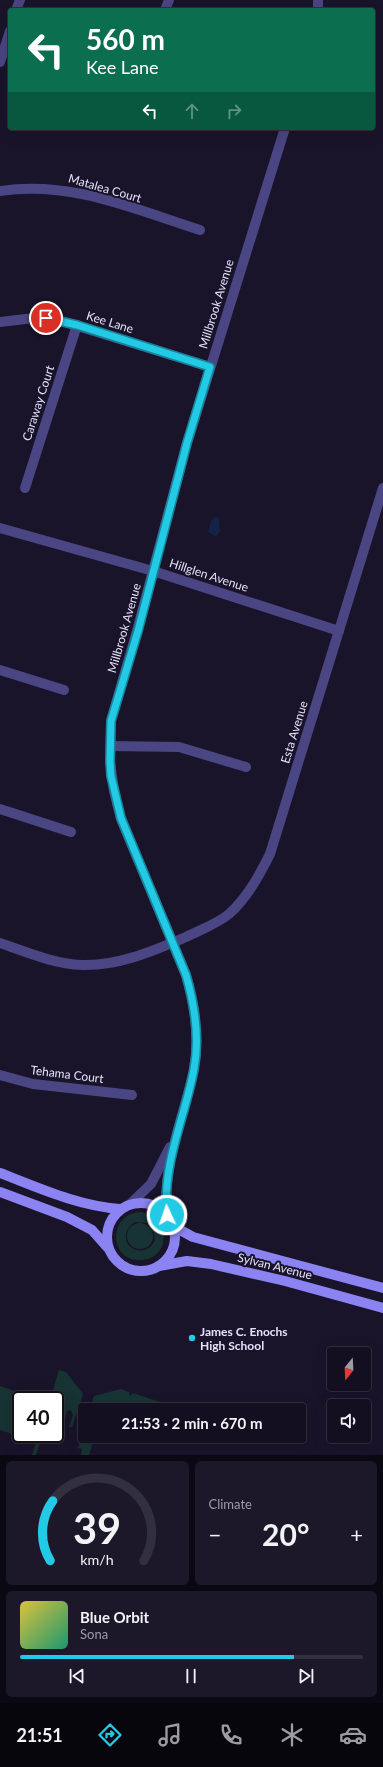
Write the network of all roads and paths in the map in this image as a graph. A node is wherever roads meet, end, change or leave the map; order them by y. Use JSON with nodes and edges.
{"nodes":[{"id":1,"x":7,"y":35,"type":"edge"},
{"id":2,"x":0,"y":62,"type":"edge"},
{"id":3,"x":284,"y":130,"type":"edge"},
{"id":4,"x":0,"y":191,"type":"edge"},
{"id":5,"x":200,"y":230,"type":"dead end"},
{"id":6,"x":0,"y":322,"type":"edge"},
{"id":7,"x":77,"y":325,"type":"junction"},
{"id":8,"x":210,"y":367,"type":"junction"},
{"id":9,"x":25,"y":488,"type":"dead end"},
{"id":10,"x":383,"y":488,"type":"edge"},
{"id":11,"x":379,"y":515,"type":"edge"},
{"id":12,"x":0,"y":528,"type":"edge"},
{"id":13,"x":153,"y":571,"type":"junction"},
{"id":14,"x":339,"y":631,"type":"junction"},
{"id":15,"x":0,"y":670,"type":"edge"},
{"id":16,"x":64,"y":690,"type":"dead end"},
{"id":17,"x":110,"y":746,"type":"junction"},
{"id":18,"x":246,"y":767,"type":"dead end"},
{"id":19,"x":0,"y":809,"type":"edge"},
{"id":20,"x":71,"y":832,"type":"dead end"},
{"id":21,"x":173,"y":942,"type":"junction"},
{"id":22,"x":0,"y":943,"type":"edge"},
{"id":23,"x":0,"y":1075,"type":"edge"},
{"id":24,"x":132,"y":1095,"type":"dead end"},
{"id":25,"x":176,"y":1134,"type":"junction"},
{"id":26,"x":0,"y":1173,"type":"edge"},
{"id":27,"x":0,"y":1192,"type":"edge"},
{"id":28,"x":130,"y":1204,"type":"junction"},
{"id":29,"x":120,"y":1209,"type":"junction"},
{"id":30,"x":169,"y":1218,"type":"junction"},
{"id":31,"x":108,"y":1247,"type":"junction"},
{"id":32,"x":159,"y":1266,"type":"junction"},
{"id":33,"x":383,"y":1288,"type":"edge"},
{"id":34,"x":383,"y":1308,"type":"edge"}],
"edges":[{"from":1,"to":2,"type":"street"},
{"from":3,"to":8,"type":"street","name":"Millbrook Avenue"},
{"from":4,"to":5,"type":"street","name":"Matalea Court"},
{"from":6,"to":7,"type":"street","name":"Kee Lane"},
{"from":7,"to":8,"type":"street","name":"Kee Lane"},
{"from":7,"to":9,"type":"street","name":"Caraway Court"},
{"from":8,"to":13,"type":"street","name":"Millbrook Avenue"},
{"from":10,"to":11,"type":"street","name":"Esta Avenue"},
{"from":11,"to":14,"type":"street","name":"Esta Avenue"},
{"from":12,"to":13,"type":"street","name":"Hillglen Avenue"},
{"from":13,"to":14,"type":"street","name":"Hillglen Avenue"},
{"from":13,"to":17,"type":"street","name":"Millbrook Avenue"},
{"from":14,"to":21,"type":"street","name":"Esta Avenue"},
{"from":15,"to":16,"type":"street"},
{"from":17,"to":18,"type":"street"},
{"from":17,"to":21,"type":"street","name":"Millbrook Avenue"},
{"from":19,"to":20,"type":"street"},
{"from":21,"to":22,"type":"street","name":"Esta Avenue"},
{"from":21,"to":25,"type":"street","name":"Millbrook Avenue"},
{"from":23,"to":24,"type":"street","name":"Tehama Court"},
{"from":25,"to":28,"type":"street","name":"Millbrook Avenue"},
{"from":25,"to":30,"type":"street","name":"Millbrook Avenue"},
{"from":26,"to":29,"type":"main road"},
{"from":27,"to":31,"type":"main road"},
{"from":28,"to":29,"type":"main road"},
{"from":28,"to":30,"type":"main road"},
{"from":29,"to":31,"type":"main road"},
{"from":30,"to":32,"type":"main road"},
{"from":30,"to":33,"type":"main road","name":"Sylvan Avenue"},
{"from":31,"to":32,"type":"main road"},
{"from":32,"to":34,"type":"main road","name":"Sylvan Avenue"}]}
